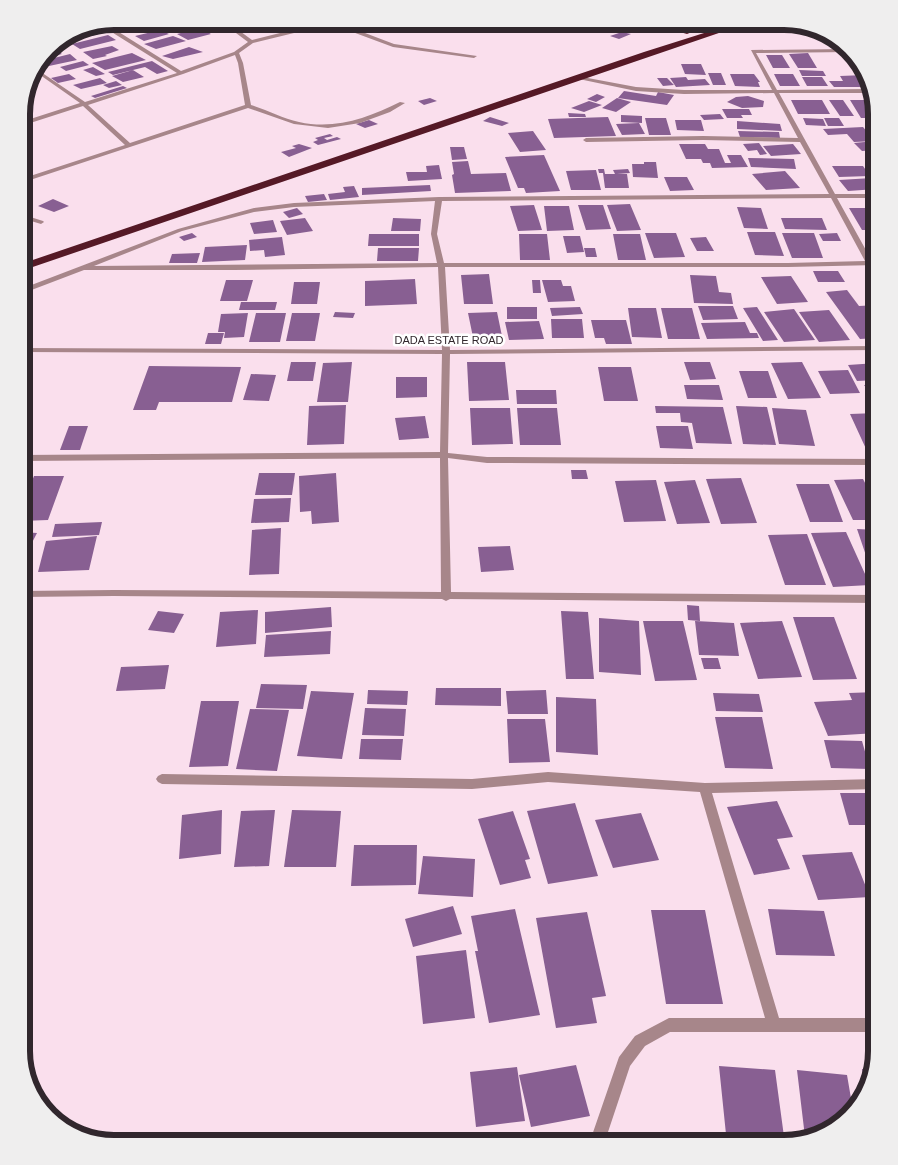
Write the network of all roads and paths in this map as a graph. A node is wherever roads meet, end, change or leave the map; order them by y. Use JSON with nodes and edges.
{"nodes":[{"id":1,"x":112,"y":30,"type":"edge"},
{"id":2,"x":234,"y":30,"type":"edge"},
{"id":3,"x":300,"y":30,"type":"edge"},
{"id":4,"x":354,"y":30,"type":"edge"},
{"id":5,"x":690,"y":30,"type":"edge"},
{"id":6,"x":724,"y":30,"type":"edge"},
{"id":7,"x":678,"y":34,"type":"dead end"},
{"id":8,"x":251,"y":42,"type":"junction"},
{"id":9,"x":839,"y":51,"type":"edge"},
{"id":10,"x":236,"y":53,"type":"junction"},
{"id":11,"x":474,"y":56,"type":"dead end"},
{"id":12,"x":181,"y":73,"type":"junction"},
{"id":13,"x":41,"y":74,"type":"edge"},
{"id":14,"x":577,"y":78,"type":"junction"},
{"id":15,"x":773,"y":91,"type":"junction"},
{"id":16,"x":865,"y":91,"type":"edge"},
{"id":17,"x":402,"y":102,"type":"dead end"},
{"id":18,"x":84,"y":104,"type":"junction"},
{"id":19,"x":248,"y":106,"type":"junction"},
{"id":20,"x":30,"y":121,"type":"edge"},
{"id":21,"x":586,"y":140,"type":"dead end"},
{"id":22,"x":801,"y":140,"type":"junction"},
{"id":23,"x":130,"y":146,"type":"junction"},
{"id":24,"x":30,"y":178,"type":"edge"},
{"id":25,"x":832,"y":196,"type":"junction"},
{"id":26,"x":868,"y":196,"type":"edge"},
{"id":27,"x":439,"y":199,"type":"junction"},
{"id":28,"x":30,"y":219,"type":"edge"},
{"id":29,"x":41,"y":222,"type":"dead end"},
{"id":30,"x":868,"y":255,"type":"edge"},
{"id":31,"x":868,"y":263,"type":"edge"},
{"id":32,"x":30,"y":265,"type":"edge"},
{"id":33,"x":441,"y":266,"type":"junction"},
{"id":34,"x":84,"y":268,"type":"junction"},
{"id":35,"x":30,"y":289,"type":"edge"},
{"id":36,"x":868,"y":348,"type":"edge"},
{"id":37,"x":30,"y":350,"type":"edge"},
{"id":38,"x":446,"y":352,"type":"junction"},
{"id":39,"x":444,"y":455,"type":"junction"},
{"id":40,"x":30,"y":458,"type":"edge"},
{"id":41,"x":868,"y":462,"type":"edge"},
{"id":42,"x":30,"y":594,"type":"edge"},
{"id":43,"x":446,"y":596,"type":"junction"},
{"id":44,"x":868,"y":599,"type":"edge"},
{"id":45,"x":162,"y":779,"type":"dead end"},
{"id":46,"x":868,"y":784,"type":"edge"},
{"id":47,"x":705,"y":788,"type":"junction"},
{"id":48,"x":774,"y":1025,"type":"junction"},
{"id":49,"x":868,"y":1025,"type":"edge"},
{"id":50,"x":599,"y":1135,"type":"edge"}],
"edges":[{"from":1,"to":12,"type":"street"},
{"from":2,"to":8,"type":"street"},
{"from":3,"to":8,"type":"street"},
{"from":4,"to":11,"type":"street"},
{"from":5,"to":7,"type":"highway"},
{"from":6,"to":14,"type":"highway"},
{"from":8,"to":10,"type":"street"},
{"from":9,"to":15,"type":"street"},
{"from":10,"to":12,"type":"street"},
{"from":10,"to":19,"type":"street"},
{"from":12,"to":18,"type":"street"},
{"from":13,"to":18,"type":"street"},
{"from":14,"to":15,"type":"street"},
{"from":14,"to":32,"type":"highway"},
{"from":15,"to":16,"type":"street"},
{"from":15,"to":22,"type":"street"},
{"from":17,"to":19,"type":"street"},
{"from":18,"to":20,"type":"street"},
{"from":18,"to":23,"type":"street"},
{"from":19,"to":23,"type":"street"},
{"from":21,"to":22,"type":"street"},
{"from":22,"to":25,"type":"street"},
{"from":23,"to":24,"type":"street"},
{"from":25,"to":26,"type":"street"},
{"from":25,"to":27,"type":"street"},
{"from":25,"to":30,"type":"street"},
{"from":27,"to":33,"type":"street"},
{"from":27,"to":34,"type":"street"},
{"from":28,"to":29,"type":"street"},
{"from":31,"to":33,"type":"street"},
{"from":33,"to":34,"type":"street"},
{"from":33,"to":38,"type":"street"},
{"from":34,"to":35,"type":"street"},
{"from":36,"to":38,"type":"street","name":"DADA ESTATE ROAD"},
{"from":37,"to":38,"type":"street","name":"DADA ESTATE ROAD"},
{"from":38,"to":39,"type":"street"},
{"from":39,"to":40,"type":"street"},
{"from":39,"to":41,"type":"street"},
{"from":39,"to":43,"type":"street"},
{"from":42,"to":43,"type":"street"},
{"from":43,"to":44,"type":"street"},
{"from":45,"to":47,"type":"street"},
{"from":46,"to":47,"type":"street"},
{"from":47,"to":48,"type":"street"},
{"from":48,"to":49,"type":"street"},
{"from":48,"to":50,"type":"street"}]}
